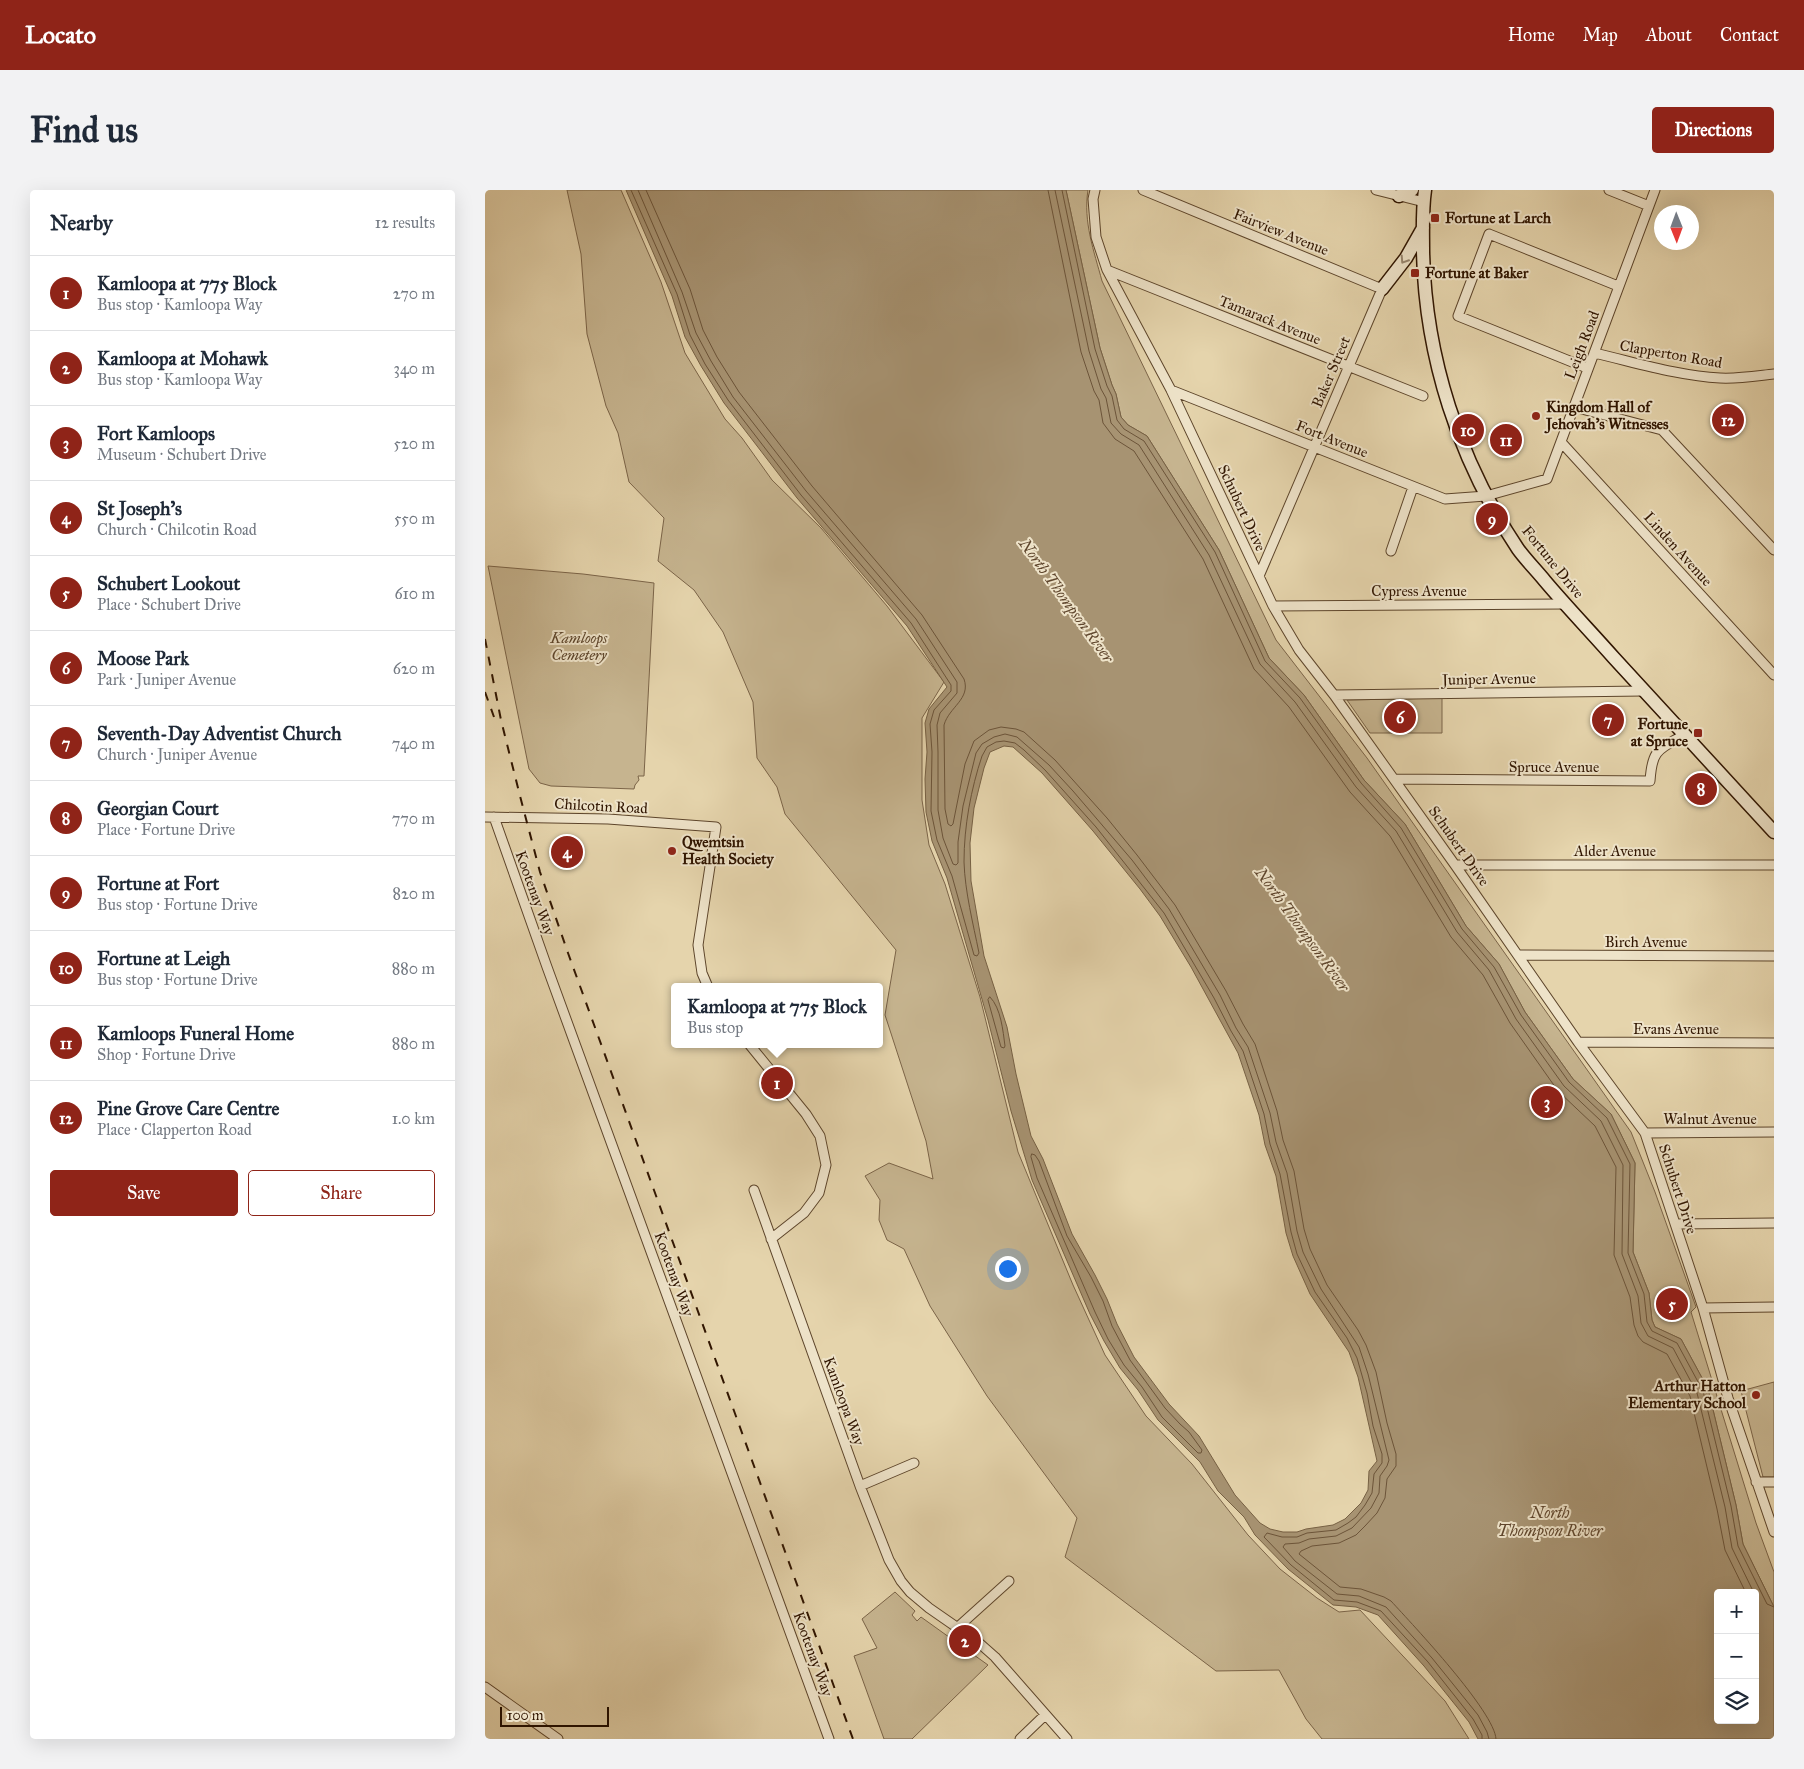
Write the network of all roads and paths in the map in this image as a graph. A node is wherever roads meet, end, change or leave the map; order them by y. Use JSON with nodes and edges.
{"nodes":[{"id":1,"x":1095,"y":190,"type":"edge"},
{"id":2,"x":1143,"y":190,"type":"edge"},
{"id":3,"x":1378,"y":190,"type":"edge"},
{"id":4,"x":1412,"y":190,"type":"edge"},
{"id":5,"x":1609,"y":190,"type":"edge"},
{"id":6,"x":1655,"y":190,"type":"edge"},
{"id":7,"x":1399,"y":196,"type":"junction"},
{"id":8,"x":1425,"y":196,"type":"edge"},
{"id":9,"x":1649,"y":206,"type":"junction"},
{"id":10,"x":1423,"y":228,"type":"junction"},
{"id":11,"x":1107,"y":270,"type":"junction"},
{"id":12,"x":1618,"y":286,"type":"junction"},
{"id":13,"x":1382,"y":289,"type":"junction"},
{"id":14,"x":1594,"y":353,"type":"junction"},
{"id":15,"x":1349,"y":366,"type":"junction"},
{"id":16,"x":1587,"y":368,"type":"junction"},
{"id":17,"x":1774,"y":374,"type":"edge"},
{"id":18,"x":1171,"y":390,"type":"junction"},
{"id":19,"x":1423,"y":396,"type":"dead end"},
{"id":20,"x":1573,"y":407,"type":"junction"},
{"id":21,"x":1561,"y":442,"type":"junction"},
{"id":22,"x":1314,"y":447,"type":"junction"},
{"id":23,"x":1413,"y":487,"type":"junction"},
{"id":24,"x":1485,"y":496,"type":"junction"},
{"id":25,"x":1774,"y":550,"type":"edge"},
{"id":26,"x":1391,"y":551,"type":"dead end"},
{"id":27,"x":1259,"y":576,"type":"junction"},
{"id":28,"x":1565,"y":604,"type":"junction"},
{"id":29,"x":1273,"y":606,"type":"junction"},
{"id":30,"x":1774,"y":675,"type":"edge"},
{"id":31,"x":1644,"y":691,"type":"junction"},
{"id":32,"x":1334,"y":695,"type":"junction"},
{"id":33,"x":1685,"y":736,"type":"junction"},
{"id":34,"x":1394,"y":779,"type":"junction"},
{"id":35,"x":489,"y":817,"type":"edge"},
{"id":36,"x":1774,"y":832,"type":"edge"},
{"id":37,"x":1455,"y":865,"type":"junction"},
{"id":38,"x":1774,"y":865,"type":"edge"},
{"id":39,"x":1518,"y":955,"type":"junction"},
{"id":40,"x":1774,"y":956,"type":"edge"},
{"id":41,"x":706,"y":983,"type":"edge"},
{"id":42,"x":1578,"y":1042,"type":"junction"},
{"id":43,"x":1774,"y":1043,"type":"edge"},
{"id":44,"x":752,"y":1048,"type":"edge"},
{"id":45,"x":1774,"y":1132,"type":"edge"},
{"id":46,"x":1645,"y":1133,"type":"junction"},
{"id":47,"x":754,"y":1190,"type":"dead end"},
{"id":48,"x":1774,"y":1223,"type":"edge"},
{"id":49,"x":1676,"y":1224,"type":"junction"},
{"id":50,"x":771,"y":1239,"type":"junction"},
{"id":51,"x":1774,"y":1307,"type":"edge"},
{"id":52,"x":1703,"y":1308,"type":"junction"},
{"id":53,"x":914,"y":1463,"type":"dead end"},
{"id":54,"x":1756,"y":1482,"type":"junction"},
{"id":55,"x":1774,"y":1482,"type":"edge"},
{"id":56,"x":860,"y":1486,"type":"junction"},
{"id":57,"x":1774,"y":1532,"type":"edge"},
{"id":58,"x":1009,"y":1581,"type":"dead end"},
{"id":59,"x":958,"y":1627,"type":"junction"},
{"id":60,"x":485,"y":1687,"type":"edge"},
{"id":61,"x":1045,"y":1715,"type":"junction"},
{"id":62,"x":558,"y":1739,"type":"edge"},
{"id":63,"x":829,"y":1739,"type":"edge"},
{"id":64,"x":1020,"y":1739,"type":"edge"},
{"id":65,"x":1067,"y":1739,"type":"edge"}],
"edges":[{"from":1,"to":11,"type":"street","name":"Schubert Drive"},
{"from":2,"to":13,"type":"street","name":"Fairview Avenue"},
{"from":3,"to":7,"type":"street"},
{"from":4,"to":7,"type":"main road"},
{"from":5,"to":9,"type":"street"},
{"from":6,"to":9,"type":"street","name":"Leigh Road"},
{"from":7,"to":8,"type":"street"},
{"from":8,"to":10,"type":"main road","name":"Fortune Drive"},
{"from":9,"to":12,"type":"street","name":"Leigh Road"},
{"from":10,"to":13,"type":"main road","one_way":true},
{"from":10,"to":24,"type":"main road","name":"Fortune Drive"},
{"from":11,"to":15,"type":"street","name":"Tamarack Avenue"},
{"from":11,"to":18,"type":"street","name":"Schubert Drive"},
{"from":12,"to":14,"type":"street","name":"Leigh Road"},
{"from":12,"to":16,"type":"street"},
{"from":13,"to":15,"type":"street","name":"Baker Street"},
{"from":14,"to":16,"type":"street","name":"Leigh Road"},
{"from":14,"to":17,"type":"street","name":"Clapperton Road"},
{"from":15,"to":19,"type":"street","name":"Tamarack Avenue"},
{"from":15,"to":22,"type":"street","name":"Baker Street"},
{"from":16,"to":20,"type":"street","name":"Leigh Road"},
{"from":18,"to":22,"type":"street","name":"Fort Avenue"},
{"from":18,"to":27,"type":"street","name":"Schubert Drive"},
{"from":20,"to":21,"type":"street","name":"Leigh Road"},
{"from":20,"to":25,"type":"street"},
{"from":21,"to":24,"type":"street","name":"Leigh Road"},
{"from":21,"to":30,"type":"street","name":"Linden Avenue"},
{"from":22,"to":23,"type":"street","name":"Fort Avenue"},
{"from":22,"to":27,"type":"street","name":"Baker Street"},
{"from":23,"to":24,"type":"street","name":"Fort Avenue"},
{"from":23,"to":26,"type":"street"},
{"from":24,"to":28,"type":"main road","name":"Fortune Drive"},
{"from":27,"to":29,"type":"street","name":"Schubert Drive"},
{"from":28,"to":29,"type":"street","name":"Cypress Avenue"},
{"from":28,"to":31,"type":"main road","name":"Fortune Drive"},
{"from":29,"to":32,"type":"street","name":"Schubert Drive"},
{"from":31,"to":32,"type":"street","name":"Juniper Avenue"},
{"from":31,"to":33,"type":"main road","name":"Fortune Drive"},
{"from":32,"to":34,"type":"street","name":"Schubert Drive"},
{"from":33,"to":34,"type":"street","name":"Spruce Avenue"},
{"from":33,"to":36,"type":"main road","name":"Fortune Drive"},
{"from":34,"to":37,"type":"street","name":"Schubert Drive"},
{"from":35,"to":41,"type":"street","name":"Chilcotin Road"},
{"from":35,"to":63,"type":"street","name":"Kootenay Way"},
{"from":37,"to":38,"type":"street","name":"Alder Avenue"},
{"from":37,"to":39,"type":"street","name":"Schubert Drive"},
{"from":39,"to":40,"type":"street","name":"Birch Avenue"},
{"from":39,"to":42,"type":"street","name":"Schubert Drive"},
{"from":42,"to":43,"type":"street","name":"Evans Avenue"},
{"from":42,"to":46,"type":"street","name":"Schubert Drive"},
{"from":44,"to":50,"type":"street"},
{"from":45,"to":46,"type":"street","name":"Walnut Avenue"},
{"from":46,"to":49,"type":"street","name":"Schubert Drive"},
{"from":47,"to":50,"type":"street","name":"Kamloopa Way"},
{"from":48,"to":49,"type":"street"},
{"from":49,"to":52,"type":"street","name":"Schubert Drive"},
{"from":50,"to":56,"type":"street","name":"Kamloopa Way"},
{"from":51,"to":52,"type":"street"},
{"from":52,"to":54,"type":"street","name":"Schubert Drive"},
{"from":53,"to":56,"type":"street"},
{"from":54,"to":55,"type":"street"},
{"from":54,"to":57,"type":"street","name":"Schubert Drive"},
{"from":56,"to":59,"type":"street","name":"Kamloopa Way"},
{"from":58,"to":59,"type":"street"},
{"from":59,"to":61,"type":"street","name":"Kamloopa Way"},
{"from":60,"to":62,"type":"street"},
{"from":61,"to":64,"type":"street"},
{"from":61,"to":65,"type":"street","name":"Kamloopa Way"}]}
